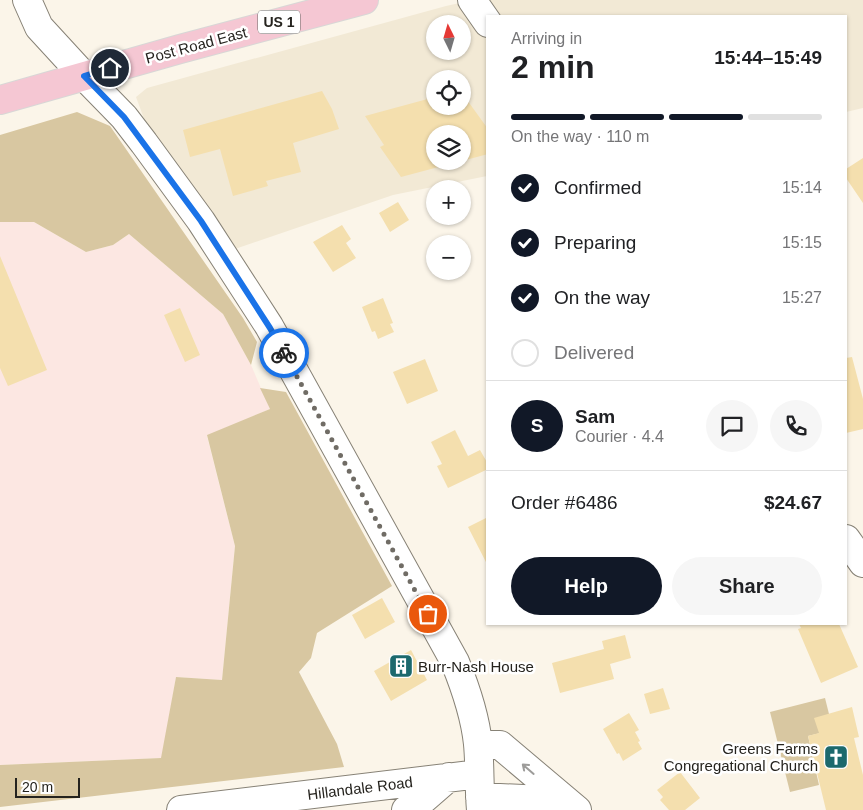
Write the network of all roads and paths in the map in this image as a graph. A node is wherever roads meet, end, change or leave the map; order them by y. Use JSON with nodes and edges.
{"nodes":[{"id":1,"x":27,"y":0,"type":"edge"},
{"id":2,"x":364,"y":0,"type":"edge"},
{"id":3,"x":472,"y":0,"type":"edge"},
{"id":4,"x":486,"y":20,"type":"edge"},
{"id":5,"x":84,"y":76,"type":"junction"},
{"id":6,"x":0,"y":100,"type":"edge"},
{"id":7,"x":847,"y":539,"type":"edge"},
{"id":8,"x":863,"y":563,"type":"edge"},
{"id":9,"x":478,"y":745,"type":"junction"},
{"id":10,"x":449,"y":777,"type":"junction"},
{"id":11,"x":480,"y":793,"type":"edge"},
{"id":12,"x":571,"y":805,"type":"edge"},
{"id":13,"x":181,"y":810,"type":"edge"},
{"id":14,"x":406,"y":810,"type":"edge"}],
"edges":[{"from":1,"to":5,"type":"street"},
{"from":2,"to":5,"type":"main road","name":"Post Road East","number":"US 1"},
{"from":3,"to":4,"type":"street"},
{"from":5,"to":6,"type":"main road","name":"Post Road East","number":"US 1"},
{"from":5,"to":9,"type":"street"},
{"from":7,"to":8,"type":"street"},
{"from":9,"to":11,"type":"street"},
{"from":12,"to":9,"type":"street","name":"Hillandale Road","one_way":true},
{"from":10,"to":11,"type":"street","name":"Hillandale Road"},
{"from":10,"to":13,"type":"street","name":"Hillandale Road"},
{"from":10,"to":14,"type":"street"},
{"from":11,"to":12,"type":"street","name":"Hillandale Road"}]}
